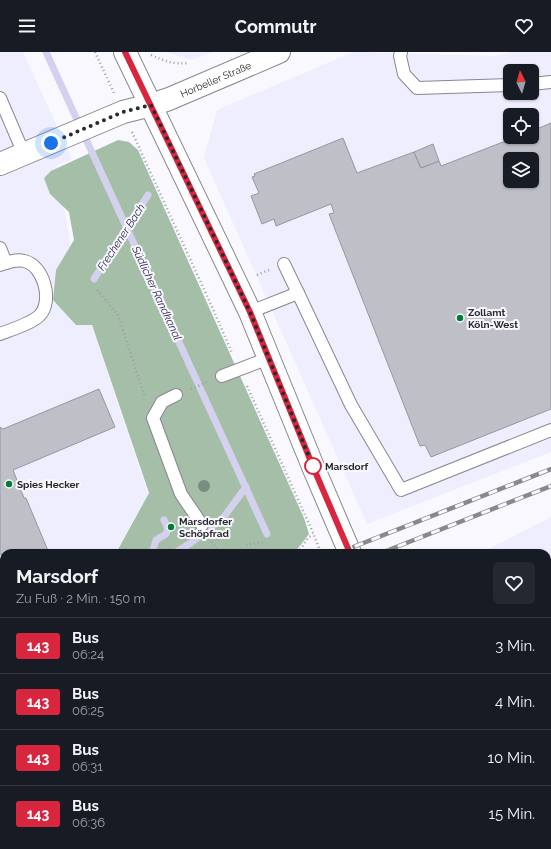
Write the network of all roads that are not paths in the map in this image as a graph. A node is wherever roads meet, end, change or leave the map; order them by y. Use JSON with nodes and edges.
{"nodes":[{"id":1,"x":125,"y":52,"type":"edge"},
{"id":2,"x":279,"y":52,"type":"edge"},
{"id":3,"x":401,"y":52,"type":"edge"},
{"id":4,"x":551,"y":82,"type":"edge"},
{"id":5,"x":539,"y":83,"type":"edge"},
{"id":6,"x":503,"y":85,"type":"edge"},
{"id":7,"x":0,"y":98,"type":"edge"},
{"id":8,"x":151,"y":105,"type":"junction"},
{"id":9,"x":24,"y":154,"type":"junction"},
{"id":10,"x":0,"y":164,"type":"edge"},
{"id":11,"x":0,"y":248,"type":"edge"},
{"id":12,"x":3,"y":264,"type":"edge"},
{"id":13,"x":284,"y":264,"type":"dead end"},
{"id":14,"x":298,"y":293,"type":"junction"},
{"id":15,"x":250,"y":312,"type":"junction"},
{"id":16,"x":0,"y":334,"type":"edge"},
{"id":17,"x":269,"y":358,"type":"junction"},
{"id":18,"x":222,"y":376,"type":"road end"},
{"id":19,"x":176,"y":395,"type":"road end"},
{"id":20,"x":551,"y":430,"type":"edge"},
{"id":21,"x":202,"y":525,"type":"dead end"},
{"id":22,"x":348,"y":549,"type":"edge"}],
"edges":[{"from":1,"to":8,"type":"main road"},
{"from":2,"to":8,"type":"main road","name":"Horbeller Straße"},
{"from":3,"to":6,"type":"lane"},
{"from":4,"to":5,"type":"lane"},
{"from":7,"to":9,"type":"lane"},
{"from":8,"to":9,"type":"main road","name":"Horbeller Straße"},
{"from":8,"to":15,"type":"main road"},
{"from":9,"to":10,"type":"main road","name":"Horbeller Straße"},
{"from":11,"to":12,"type":"lane"},
{"from":12,"to":16,"type":"lane"},
{"from":13,"to":14,"type":"lane"},
{"from":14,"to":15,"type":"lane"},
{"from":14,"to":20,"type":"lane"},
{"from":15,"to":17,"type":"main road"},
{"from":17,"to":18,"type":"lane"},
{"from":17,"to":22,"type":"main road"},
{"from":19,"to":21,"type":"lane"}]}
